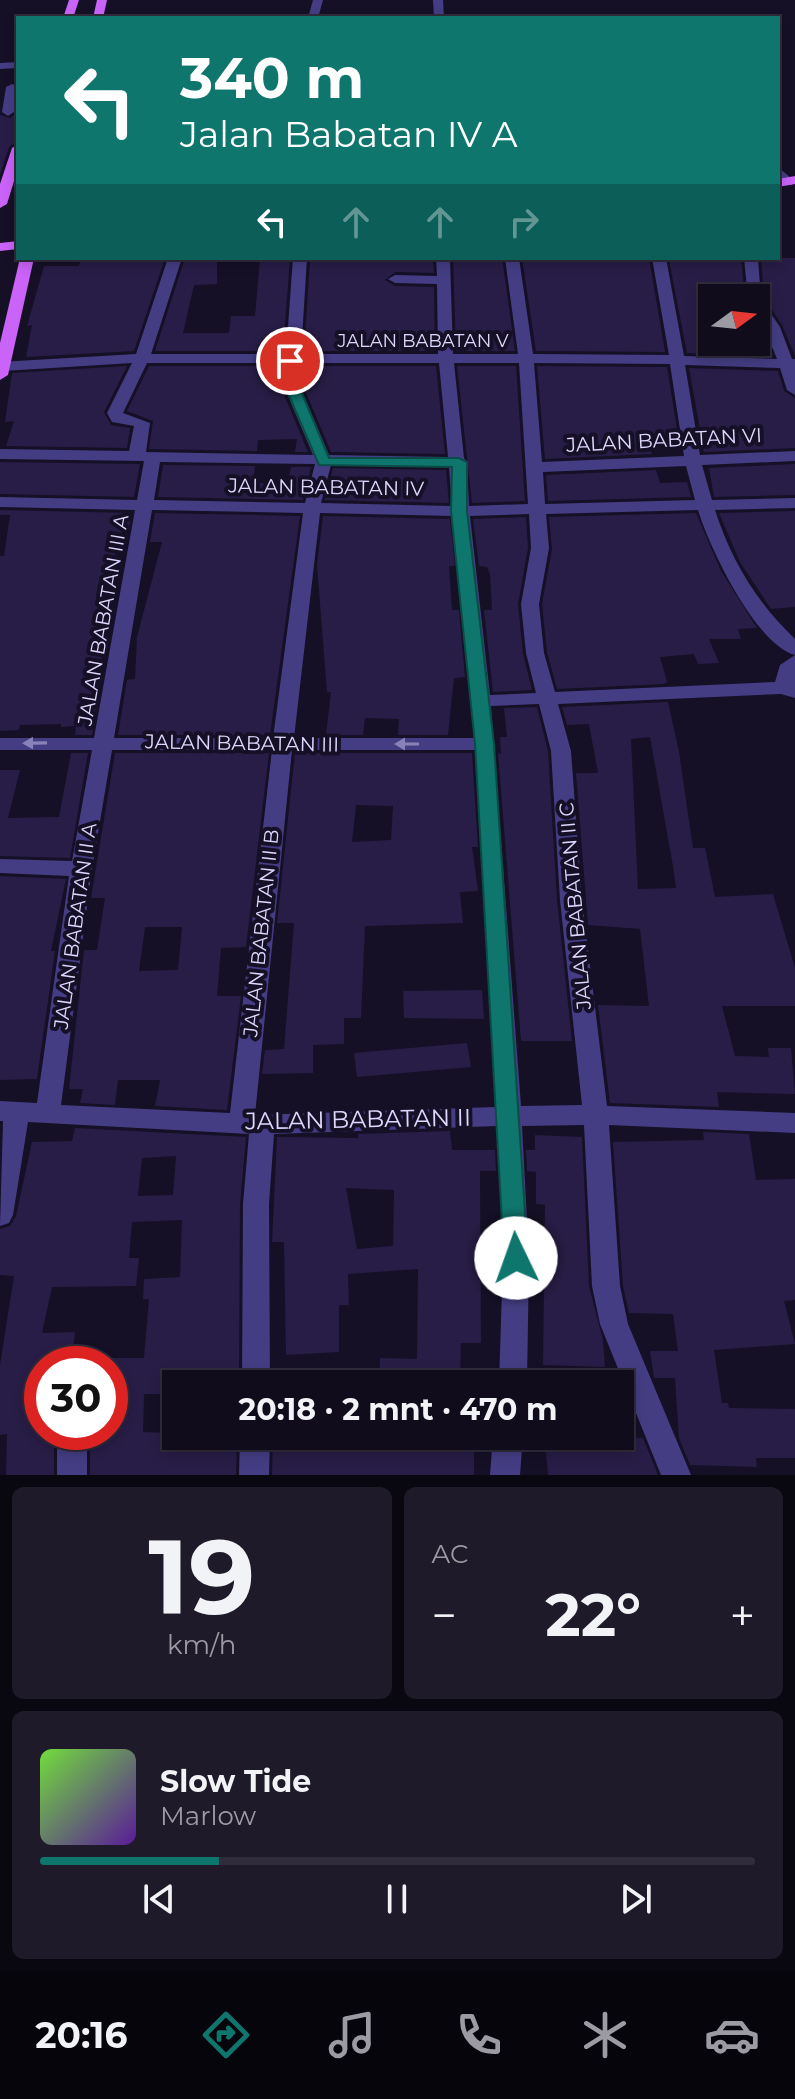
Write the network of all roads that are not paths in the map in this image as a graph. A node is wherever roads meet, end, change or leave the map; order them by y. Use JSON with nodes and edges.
{"nodes":[{"id":1,"x":12,"y":87,"type":"edge"},
{"id":2,"x":9,"y":112,"type":"edge"},
{"id":3,"x":16,"y":154,"type":"edge"},
{"id":4,"x":0,"y":204,"type":"edge"},
{"id":5,"x":27,"y":260,"type":"edge"},
{"id":6,"x":174,"y":260,"type":"edge"},
{"id":7,"x":300,"y":260,"type":"edge"},
{"id":8,"x":512,"y":260,"type":"edge"},
{"id":9,"x":659,"y":260,"type":"edge"},
{"id":10,"x":751,"y":260,"type":"edge"},
{"id":11,"x":444,"y":269,"type":"edge"},
{"id":12,"x":395,"y":279,"type":"dead end"},
{"id":13,"x":753,"y":284,"type":"edge"},
{"id":14,"x":770,"y":322,"type":"edge"},
{"id":15,"x":773,"y":327,"type":"junction"},
{"id":16,"x":795,"y":327,"type":"edge"},
{"id":17,"x":142,"y":358,"type":"junction"},
{"id":18,"x":446,"y":360,"type":"junction"},
{"id":19,"x":677,"y":360,"type":"junction"},
{"id":20,"x":290,"y":361,"type":"junction"},
{"id":21,"x":526,"y":361,"type":"junction"},
{"id":22,"x":792,"y":364,"type":"edge"},
{"id":23,"x":1,"y":371,"type":"edge"},
{"id":24,"x":795,"y":390,"type":"edge"},
{"id":25,"x":0,"y":454,"type":"edge"},
{"id":26,"x":145,"y":455,"type":"junction"},
{"id":27,"x":795,"y":456,"type":"edge"},
{"id":28,"x":695,"y":459,"type":"junction"},
{"id":29,"x":324,"y":462,"type":"junction"},
{"id":30,"x":459,"y":462,"type":"junction"},
{"id":31,"x":535,"y":467,"type":"junction"},
{"id":32,"x":0,"y":502,"type":"edge"},
{"id":33,"x":795,"y":503,"type":"edge"},
{"id":34,"x":706,"y":505,"type":"junction"},
{"id":35,"x":144,"y":506,"type":"junction"},
{"id":36,"x":312,"y":507,"type":"junction"},
{"id":37,"x":537,"y":510,"type":"junction"},
{"id":38,"x":459,"y":511,"type":"junction"},
{"id":39,"x":795,"y":649,"type":"edge"},
{"id":40,"x":795,"y":661,"type":"edge"},
{"id":41,"x":789,"y":690,"type":"edge"},
{"id":42,"x":549,"y":699,"type":"junction"},
{"id":43,"x":479,"y":701,"type":"junction"},
{"id":44,"x":105,"y":741,"type":"junction"},
{"id":45,"x":284,"y":743,"type":"junction"},
{"id":46,"x":0,"y":744,"type":"edge"},
{"id":47,"x":485,"y":744,"type":"junction"},
{"id":48,"x":0,"y":866,"type":"edge"},
{"id":49,"x":81,"y":869,"type":"junction"},
{"id":50,"x":9,"y":1111,"type":"edge"},
{"id":51,"x":48,"y":1112,"type":"junction"},
{"id":52,"x":596,"y":1115,"type":"junction"},
{"id":53,"x":509,"y":1116,"type":"junction"},
{"id":54,"x":795,"y":1123,"type":"edge"},
{"id":55,"x":252,"y":1124,"type":"junction"},
{"id":56,"x":0,"y":1215,"type":"edge"},
{"id":57,"x":256,"y":1370,"type":"edge"},
{"id":58,"x":513,"y":1370,"type":"edge"},
{"id":59,"x":255,"y":1450,"type":"edge"},
{"id":60,"x":507,"y":1450,"type":"edge"},
{"id":61,"x":254,"y":1475,"type":"edge"},
{"id":62,"x":505,"y":1475,"type":"edge"},
{"id":63,"x":676,"y":1475,"type":"edge"}],
"edges":[{"from":1,"to":2,"type":"street"},
{"from":3,"to":4,"type":"main road"},
{"from":5,"to":23,"type":"main road"},
{"from":6,"to":17,"type":"street"},
{"from":7,"to":20,"type":"street"},
{"from":8,"to":21,"type":"street","name":"JALAN BABATAN II C"},
{"from":9,"to":19,"type":"street"},
{"from":10,"to":13,"type":"street"},
{"from":11,"to":12,"type":"street"},
{"from":11,"to":18,"type":"street"},
{"from":14,"to":15,"type":"street"},
{"from":15,"to":16,"type":"street"},
{"from":15,"to":22,"type":"street"},
{"from":17,"to":20,"type":"street","name":"JALAN BABATAN V"},
{"from":17,"to":23,"type":"street","name":"JALAN BABATAN V"},
{"from":17,"to":26,"type":"street","name":"JALAN BABATAN III A"},
{"from":18,"to":20,"type":"street","name":"JALAN BABATAN V"},
{"from":18,"to":21,"type":"street","name":"JALAN BABATAN V"},
{"from":18,"to":30,"type":"street"},
{"from":19,"to":21,"type":"street","name":"JALAN BABATAN V"},
{"from":19,"to":22,"type":"street","name":"JALAN BABATAN V"},
{"from":19,"to":28,"type":"street"},
{"from":20,"to":29,"type":"street"},
{"from":21,"to":31,"type":"street","name":"JALAN BABATAN II C"},
{"from":22,"to":24,"type":"street"},
{"from":25,"to":26,"type":"street"},
{"from":26,"to":29,"type":"street"},
{"from":26,"to":35,"type":"street","name":"JALAN BABATAN III A"},
{"from":27,"to":28,"type":"street","name":"JALAN BABATAN VI"},
{"from":28,"to":31,"type":"street","name":"JALAN BABATAN VI"},
{"from":28,"to":34,"type":"street"},
{"from":29,"to":30,"type":"street"},
{"from":29,"to":36,"type":"street","name":"JALAN BABATAN II B"},
{"from":30,"to":38,"type":"street"},
{"from":31,"to":37,"type":"street","name":"JALAN BABATAN II C"},
{"from":32,"to":35,"type":"street","name":"JALAN BABATAN IV"},
{"from":33,"to":34,"type":"street","name":"JALAN BABATAN IV"},
{"from":34,"to":37,"type":"street","name":"JALAN BABATAN IV"},
{"from":34,"to":39,"type":"street"},
{"from":35,"to":36,"type":"street","name":"JALAN BABATAN IV"},
{"from":35,"to":44,"type":"street","name":"JALAN BABATAN III A"},
{"from":36,"to":38,"type":"street","name":"JALAN BABATAN IV"},
{"from":36,"to":45,"type":"street","name":"JALAN BABATAN II B"},
{"from":37,"to":38,"type":"street","name":"JALAN BABATAN IV"},
{"from":37,"to":42,"type":"street","name":"JALAN BABATAN II C"},
{"from":38,"to":43,"type":"street"},
{"from":40,"to":41,"type":"street"},
{"from":41,"to":42,"type":"street"},
{"from":42,"to":43,"type":"street"},
{"from":42,"to":52,"type":"street","name":"JALAN BABATAN II C"},
{"from":43,"to":47,"type":"street"},
{"from":44,"to":45,"type":"street","name":"JALAN BABATAN III"},
{"from":44,"to":46,"type":"street","name":"JALAN BABATAN III","one_way":true},
{"from":44,"to":49,"type":"street","name":"JALAN BABATAN II A"},
{"from":47,"to":45,"type":"street","name":"JALAN BABATAN III","one_way":true},
{"from":45,"to":55,"type":"street","name":"JALAN BABATAN II B"},
{"from":47,"to":53,"type":"street"},
{"from":48,"to":49,"type":"street"},
{"from":49,"to":51,"type":"street","name":"JALAN BABATAN II A"},
{"from":50,"to":51,"type":"street","name":"JALAN BABATAN II"},
{"from":50,"to":56,"type":"street","name":"JALAN BABATAN II"},
{"from":51,"to":55,"type":"street","name":"JALAN BABATAN II"},
{"from":52,"to":53,"type":"street","name":"JALAN BABATAN II"},
{"from":52,"to":54,"type":"street","name":"JALAN BABATAN II"},
{"from":52,"to":63,"type":"street","name":"JALAN BABATAN II C"},
{"from":53,"to":55,"type":"street","name":"JALAN BABATAN II"},
{"from":53,"to":58,"type":"street"},
{"from":55,"to":57,"type":"street","name":"JALAN BABATAN II B"},
{"from":59,"to":61,"type":"street"},
{"from":60,"to":62,"type":"street"}]}
